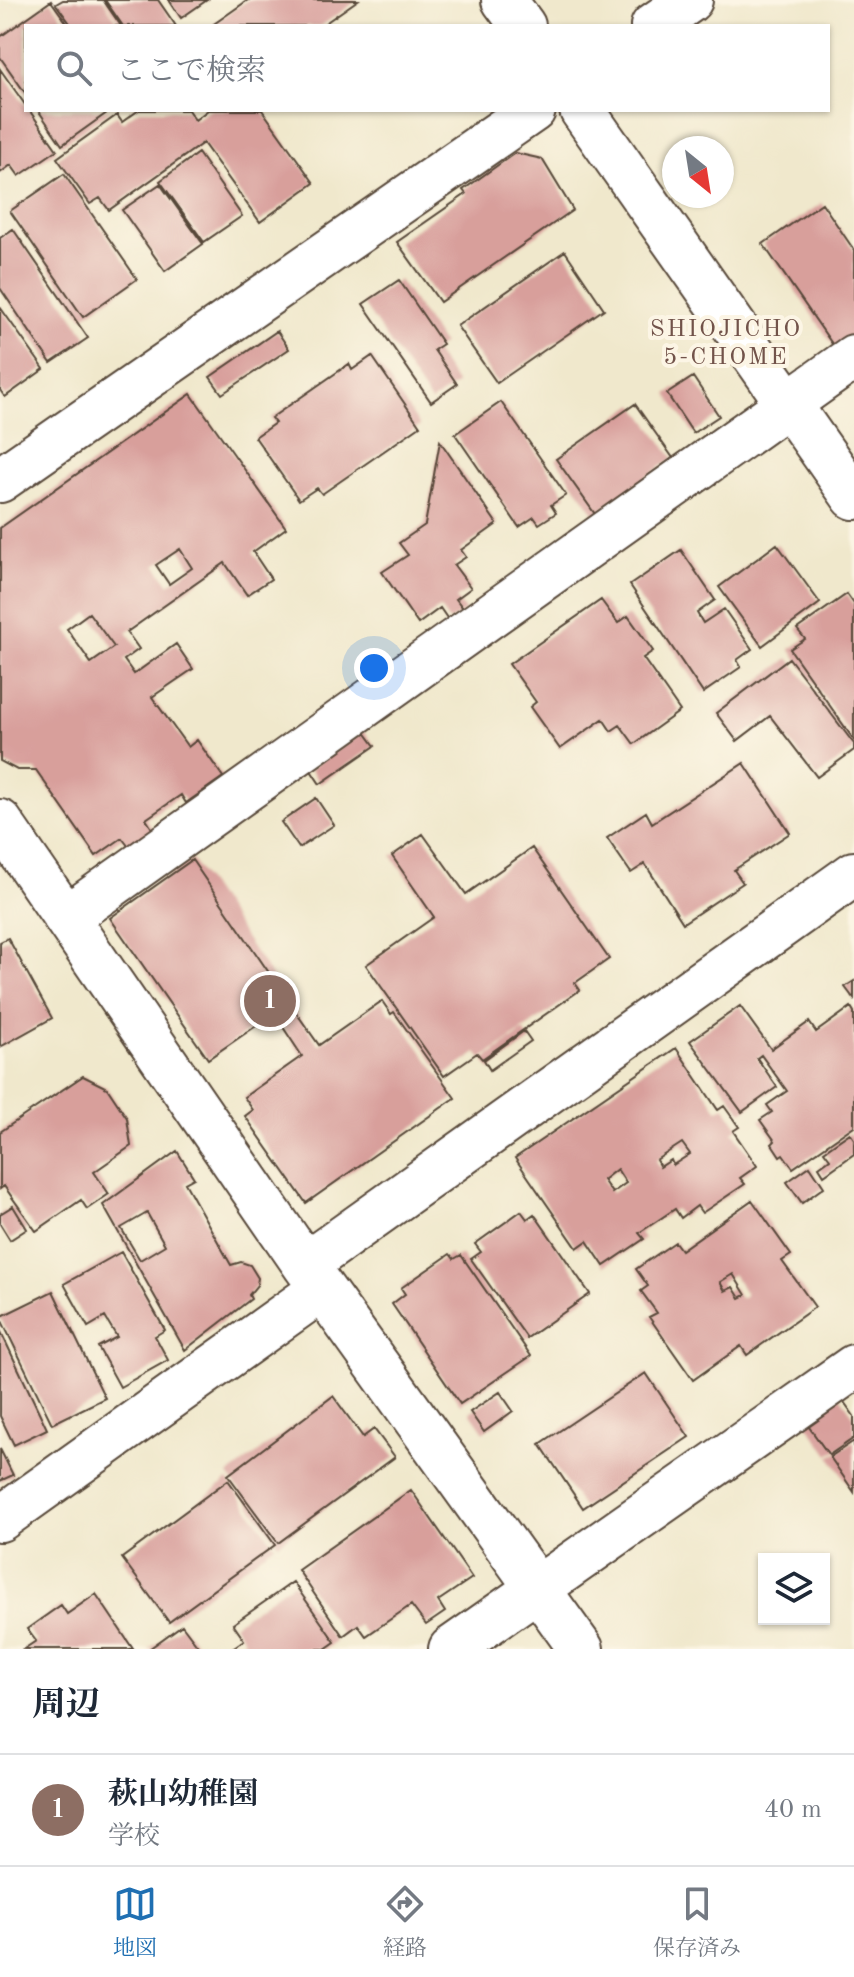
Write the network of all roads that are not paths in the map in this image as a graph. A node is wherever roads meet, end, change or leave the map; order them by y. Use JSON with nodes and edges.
{"nodes":[{"id":1,"x":504,"y":0,"type":"edge"},
{"id":2,"x":690,"y":0,"type":"edge"},
{"id":3,"x":522,"y":24,"type":"edge"},
{"id":4,"x":656,"y":24,"type":"edge"},
{"id":5,"x":530,"y":112,"type":"edge"},
{"id":6,"x":583,"y":112,"type":"edge"},
{"id":7,"x":854,"y":357,"type":"edge"},
{"id":8,"x":788,"y":403,"type":"junction"},
{"id":9,"x":0,"y":480,"type":"edge"},
{"id":10,"x":854,"y":497,"type":"edge"},
{"id":11,"x":0,"y":822,"type":"edge"},
{"id":12,"x":854,"y":874,"type":"edge"},
{"id":13,"x":67,"y":917,"type":"junction"},
{"id":14,"x":313,"y":1277,"type":"junction"},
{"id":15,"x":854,"y":1367,"type":"edge"},
{"id":16,"x":0,"y":1519,"type":"edge"},
{"id":17,"x":537,"y":1588,"type":"junction"},
{"id":18,"x":451,"y":1649,"type":"edge"},
{"id":19,"x":581,"y":1649,"type":"edge"}],
"edges":[{"from":1,"to":3,"type":"street"},
{"from":2,"to":4,"type":"street"},
{"from":5,"to":9,"type":"street"},
{"from":6,"to":8,"type":"street"},
{"from":7,"to":8,"type":"street"},
{"from":8,"to":10,"type":"street"},
{"from":8,"to":13,"type":"street"},
{"from":11,"to":13,"type":"street"},
{"from":12,"to":14,"type":"street"},
{"from":13,"to":14,"type":"street"},
{"from":14,"to":16,"type":"street"},
{"from":14,"to":17,"type":"street"},
{"from":15,"to":17,"type":"street"},
{"from":17,"to":18,"type":"street"},
{"from":17,"to":19,"type":"street"}]}
